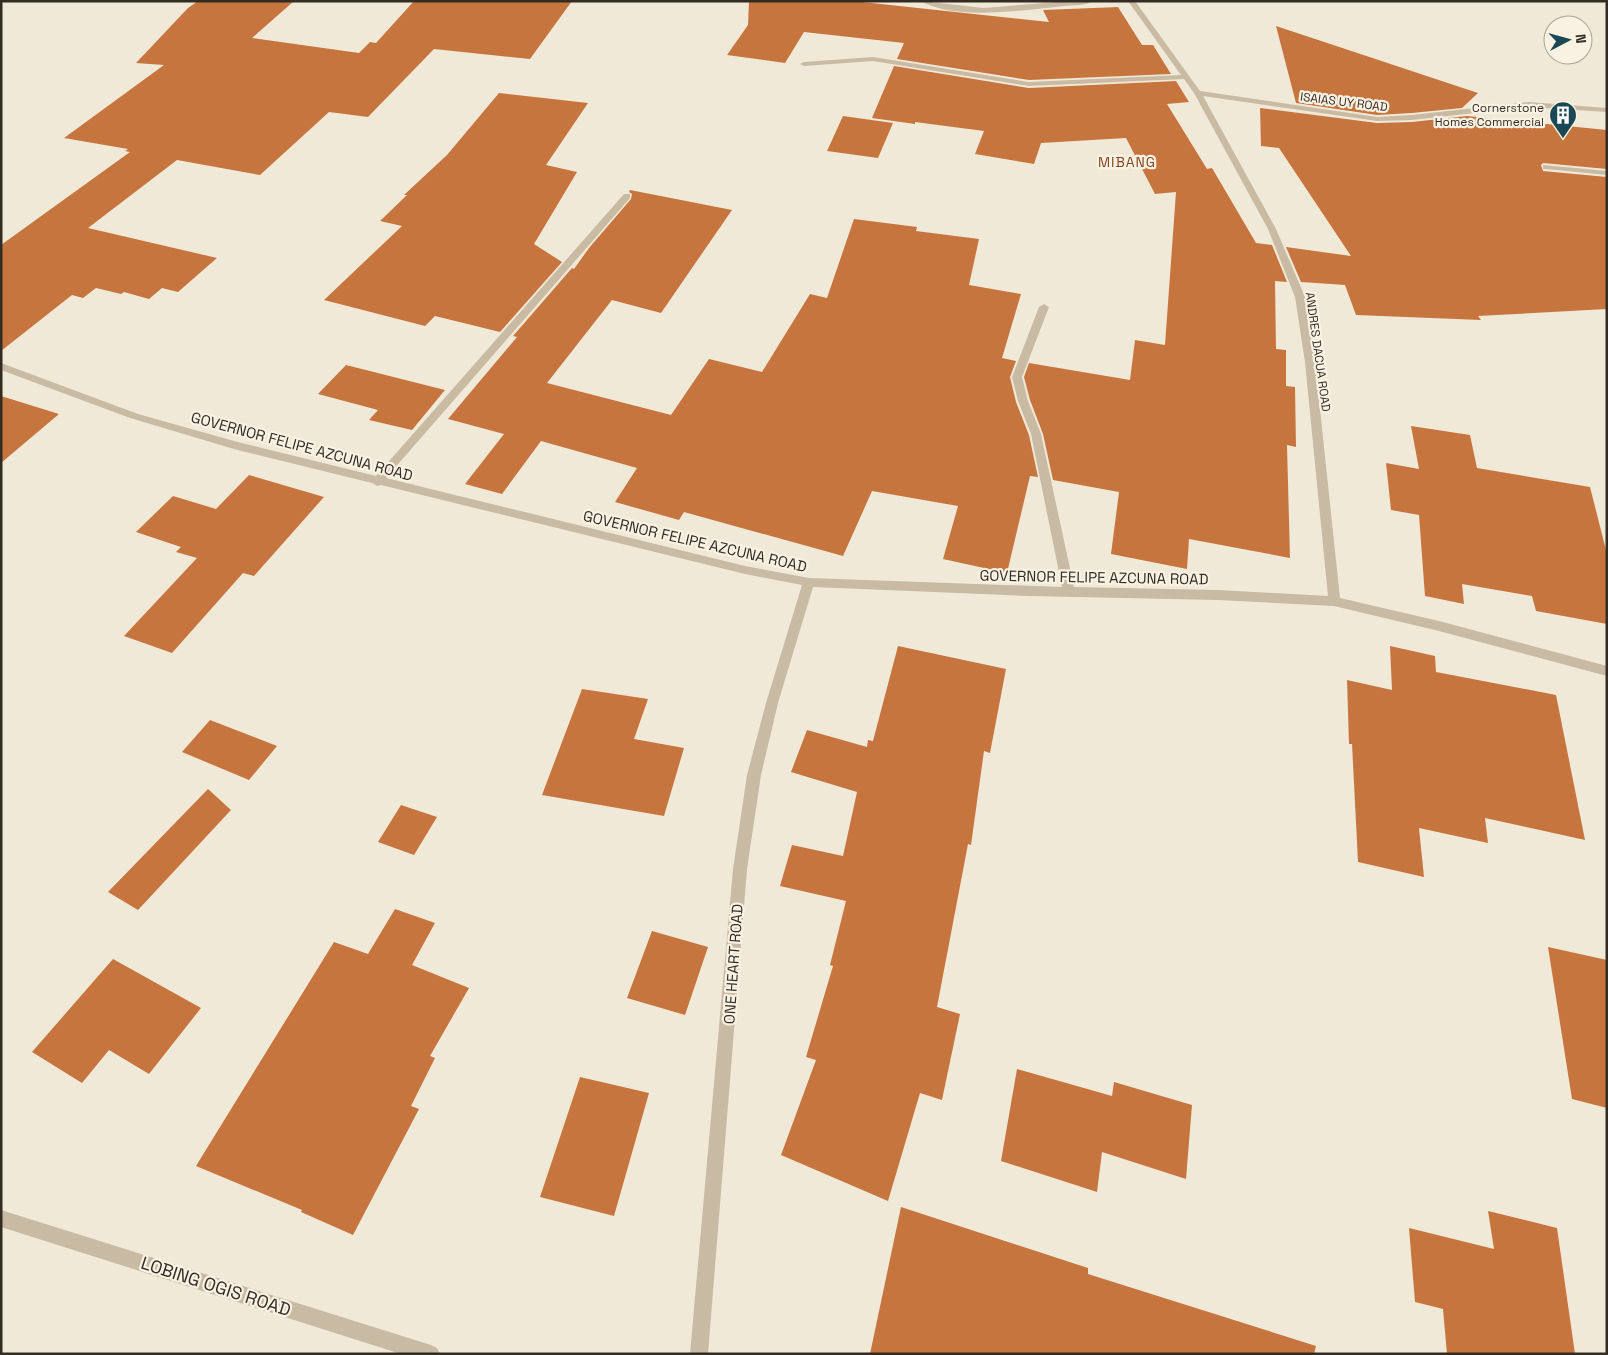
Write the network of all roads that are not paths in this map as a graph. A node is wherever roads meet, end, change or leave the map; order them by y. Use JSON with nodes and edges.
{"nodes":[{"id":1,"x":924,"y":1,"type":"edge"},
{"id":2,"x":1091,"y":1,"type":"edge"},
{"id":3,"x":1131,"y":1,"type":"edge"},
{"id":4,"x":804,"y":64,"type":"dead end"},
{"id":5,"x":1187,"y":77,"type":"junction"},
{"id":6,"x":1198,"y":93,"type":"junction"},
{"id":7,"x":1607,"y":110,"type":"edge"},
{"id":8,"x":1546,"y":167,"type":"dead end"},
{"id":9,"x":1607,"y":173,"type":"edge"},
{"id":10,"x":627,"y":196,"type":"dead end"},
{"id":11,"x":1044,"y":307,"type":"dead end"},
{"id":12,"x":1,"y":366,"type":"edge"},
{"id":13,"x":377,"y":482,"type":"junction"},
{"id":14,"x":809,"y":582,"type":"junction"},
{"id":15,"x":1069,"y":592,"type":"junction"},
{"id":16,"x":1334,"y":601,"type":"junction"},
{"id":17,"x":1607,"y":671,"type":"edge"},
{"id":18,"x":1,"y":1218,"type":"edge"},
{"id":19,"x":431,"y":1354,"type":"edge"},
{"id":20,"x":699,"y":1354,"type":"edge"}],
"edges":[{"from":1,"to":2,"type":"street"},
{"from":3,"to":5,"type":"street","name":"ANDRES DACUA ROAD"},
{"from":4,"to":5,"type":"street"},
{"from":5,"to":6,"type":"street","name":"ANDRES DACUA ROAD"},
{"from":6,"to":7,"type":"street","name":"ISAIAS UY ROAD"},
{"from":6,"to":16,"type":"street","name":"ANDRES DACUA ROAD"},
{"from":8,"to":9,"type":"street"},
{"from":10,"to":13,"type":"street"},
{"from":11,"to":15,"type":"street"},
{"from":12,"to":13,"type":"street","name":"GOVERNOR FELIPE AZCUNA ROAD"},
{"from":13,"to":14,"type":"street","name":"GOVERNOR FELIPE AZCUNA ROAD"},
{"from":14,"to":15,"type":"street","name":"GOVERNOR FELIPE AZCUNA ROAD"},
{"from":14,"to":20,"type":"street","name":"ONE HEART ROAD"},
{"from":15,"to":16,"type":"street","name":"GOVERNOR FELIPE AZCUNA ROAD"},
{"from":16,"to":17,"type":"street","name":"GOVERNOR FELIPE AZCUNA ROAD"},
{"from":18,"to":19,"type":"street","name":"LOBING OGIS ROAD"}]}
